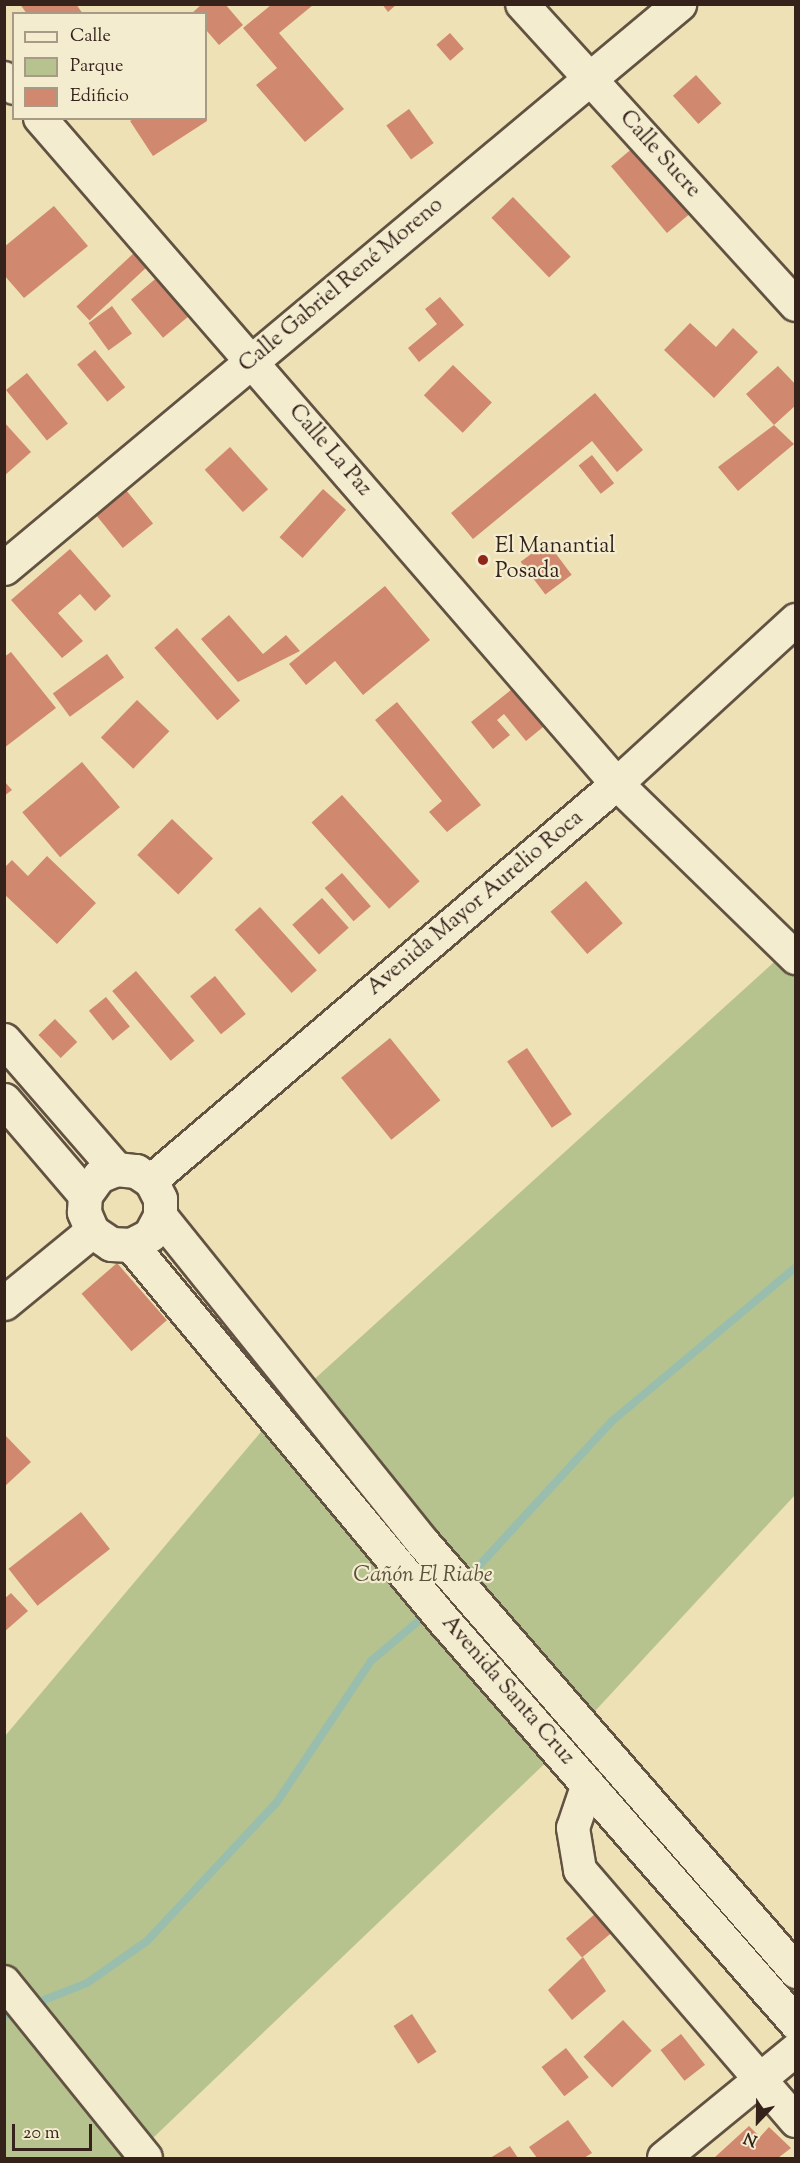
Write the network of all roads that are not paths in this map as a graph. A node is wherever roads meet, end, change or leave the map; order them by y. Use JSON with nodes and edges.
{"nodes":[{"id":1,"x":522,"y":4,"type":"edge"},
{"id":2,"x":679,"y":4,"type":"edge"},
{"id":3,"x":590,"y":79,"type":"junction"},
{"id":4,"x":42,"y":120,"type":"edge"},
{"id":5,"x":795,"y":305,"type":"edge"},
{"id":6,"x":251,"y":362,"type":"junction"},
{"id":7,"x":4,"y":568,"type":"edge"},
{"id":8,"x":795,"y":620,"type":"edge"},
{"id":9,"x":617,"y":784,"type":"junction"},
{"id":10,"x":795,"y":958,"type":"edge"},
{"id":11,"x":4,"y":1040,"type":"edge"},
{"id":12,"x":4,"y":1100,"type":"edge"},
{"id":13,"x":116,"y":1169,"type":"junction"},
{"id":14,"x":151,"y":1181,"type":"junction"},
{"id":15,"x":86,"y":1196,"type":"junction"},
{"id":16,"x":160,"y":1216,"type":"junction"},
{"id":17,"x":92,"y":1231,"type":"junction"},
{"id":18,"x":131,"y":1245,"type":"junction"},
{"id":19,"x":4,"y":1303,"type":"edge"},
{"id":20,"x":588,"y":1784,"type":"junction"},
{"id":21,"x":795,"y":1971,"type":"edge"},
{"id":22,"x":4,"y":1982,"type":"edge"},
{"id":23,"x":795,"y":2023,"type":"edge"},
{"id":24,"x":795,"y":2050,"type":"edge"},
{"id":25,"x":760,"y":2079,"type":"junction"},
{"id":26,"x":795,"y":2121,"type":"edge"},
{"id":27,"x":146,"y":2158,"type":"edge"},
{"id":28,"x":664,"y":2158,"type":"edge"}],
"edges":[{"from":1,"to":3,"type":"street","name":"Calle Sucre"},
{"from":2,"to":3,"type":"main road","name":"Calle Gabriel René Moreno"},
{"from":3,"to":5,"type":"street","name":"Calle Sucre"},
{"from":3,"to":6,"type":"main road","name":"Calle Gabriel René Moreno"},
{"from":4,"to":6,"type":"street","name":"Calle La Paz"},
{"from":6,"to":7,"type":"main road","name":"Calle Gabriel René Moreno"},
{"from":6,"to":9,"type":"street","name":"Calle La Paz"},
{"from":8,"to":9,"type":"street","name":"Avenida Mayor Aurelio Roca"},
{"from":9,"to":10,"type":"street","name":"Calle La Paz"},
{"from":9,"to":14,"type":"street","name":"Avenida Mayor Aurelio Roca"},
{"from":11,"to":13,"type":"main road"},
{"from":12,"to":15,"type":"main road"},
{"from":13,"to":14,"type":"main road"},
{"from":13,"to":15,"type":"main road"},
{"from":14,"to":16,"type":"main road","name":"Avenida Santa Cruz"},
{"from":15,"to":17,"type":"main road"},
{"from":16,"to":18,"type":"main road"},
{"from":16,"to":21,"type":"main road","name":"Avenida Santa Cruz"},
{"from":17,"to":18,"type":"main road"},
{"from":17,"to":19,"type":"main road"},
{"from":18,"to":20,"type":"main road","name":"Avenida Santa Cruz"},
{"from":20,"to":23,"type":"main road","name":"Avenida Santa Cruz"},
{"from":20,"to":25,"type":"street"},
{"from":22,"to":27,"type":"street"},
{"from":24,"to":25,"type":"street"},
{"from":25,"to":26,"type":"street"},
{"from":25,"to":28,"type":"street"}]}
